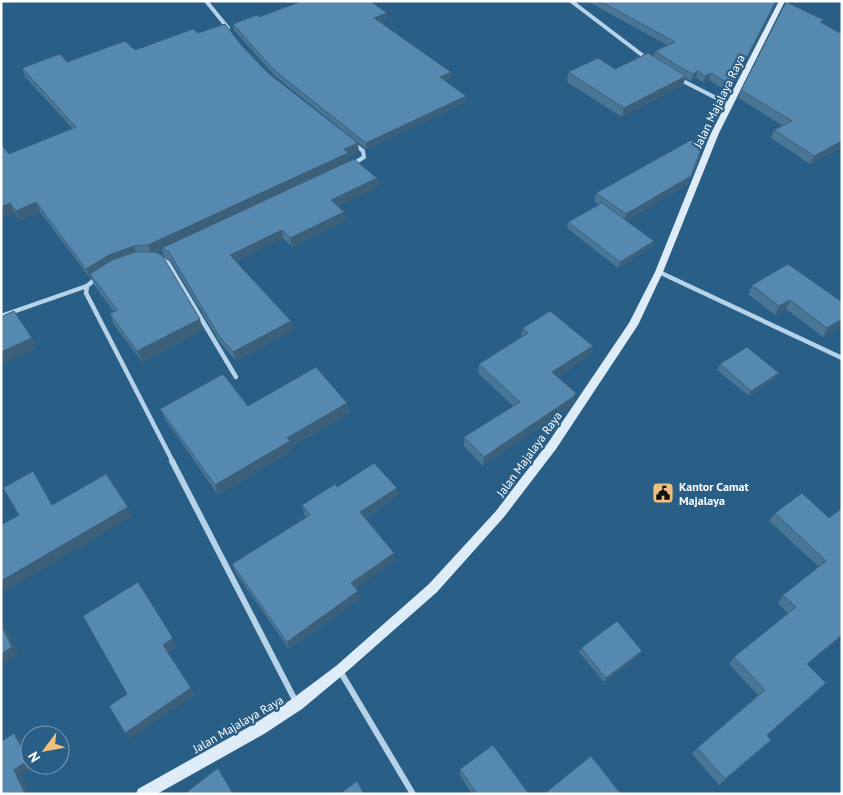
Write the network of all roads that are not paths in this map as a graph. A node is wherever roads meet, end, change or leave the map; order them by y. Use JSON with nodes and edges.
{"nodes":[{"id":1,"x":206,"y":1,"type":"edge"},
{"id":2,"x":571,"y":1,"type":"edge"},
{"id":3,"x":782,"y":1,"type":"edge"},
{"id":4,"x":229,"y":30,"type":"edge"},
{"id":5,"x":653,"y":62,"type":"edge"},
{"id":6,"x":674,"y":76,"type":"edge"},
{"id":7,"x":730,"y":104,"type":"junction"},
{"id":8,"x":349,"y":140,"type":"edge"},
{"id":9,"x":344,"y":168,"type":"edge"},
{"id":10,"x":163,"y":253,"type":"edge"},
{"id":11,"x":659,"y":272,"type":"junction"},
{"id":12,"x":105,"y":274,"type":"edge"},
{"id":13,"x":87,"y":286,"type":"junction"},
{"id":14,"x":1,"y":316,"type":"edge"},
{"id":15,"x":842,"y":358,"type":"edge"},
{"id":16,"x":236,"y":377,"type":"dead end"},
{"id":17,"x":340,"y":670,"type":"junction"},
{"id":18,"x":297,"y":704,"type":"junction"},
{"id":19,"x":143,"y":794,"type":"edge"},
{"id":20,"x":413,"y":794,"type":"edge"}],
"edges":[{"from":1,"to":4,"type":"street"},
{"from":2,"to":5,"type":"street"},
{"from":3,"to":7,"type":"street","name":"Jalan Majalaya Raya"},
{"from":6,"to":7,"type":"street"},
{"from":7,"to":11,"type":"street","name":"Jalan Majalaya Raya"},
{"from":8,"to":9,"type":"street"},
{"from":10,"to":16,"type":"street"},
{"from":11,"to":15,"type":"street"},
{"from":11,"to":17,"type":"street","name":"Jalan Majalaya Raya"},
{"from":12,"to":13,"type":"street"},
{"from":13,"to":14,"type":"street"},
{"from":13,"to":18,"type":"street"},
{"from":17,"to":18,"type":"street","name":"Jalan Majalaya Raya"},
{"from":17,"to":20,"type":"street"},
{"from":18,"to":19,"type":"street","name":"Jalan Majalaya Raya"}]}
